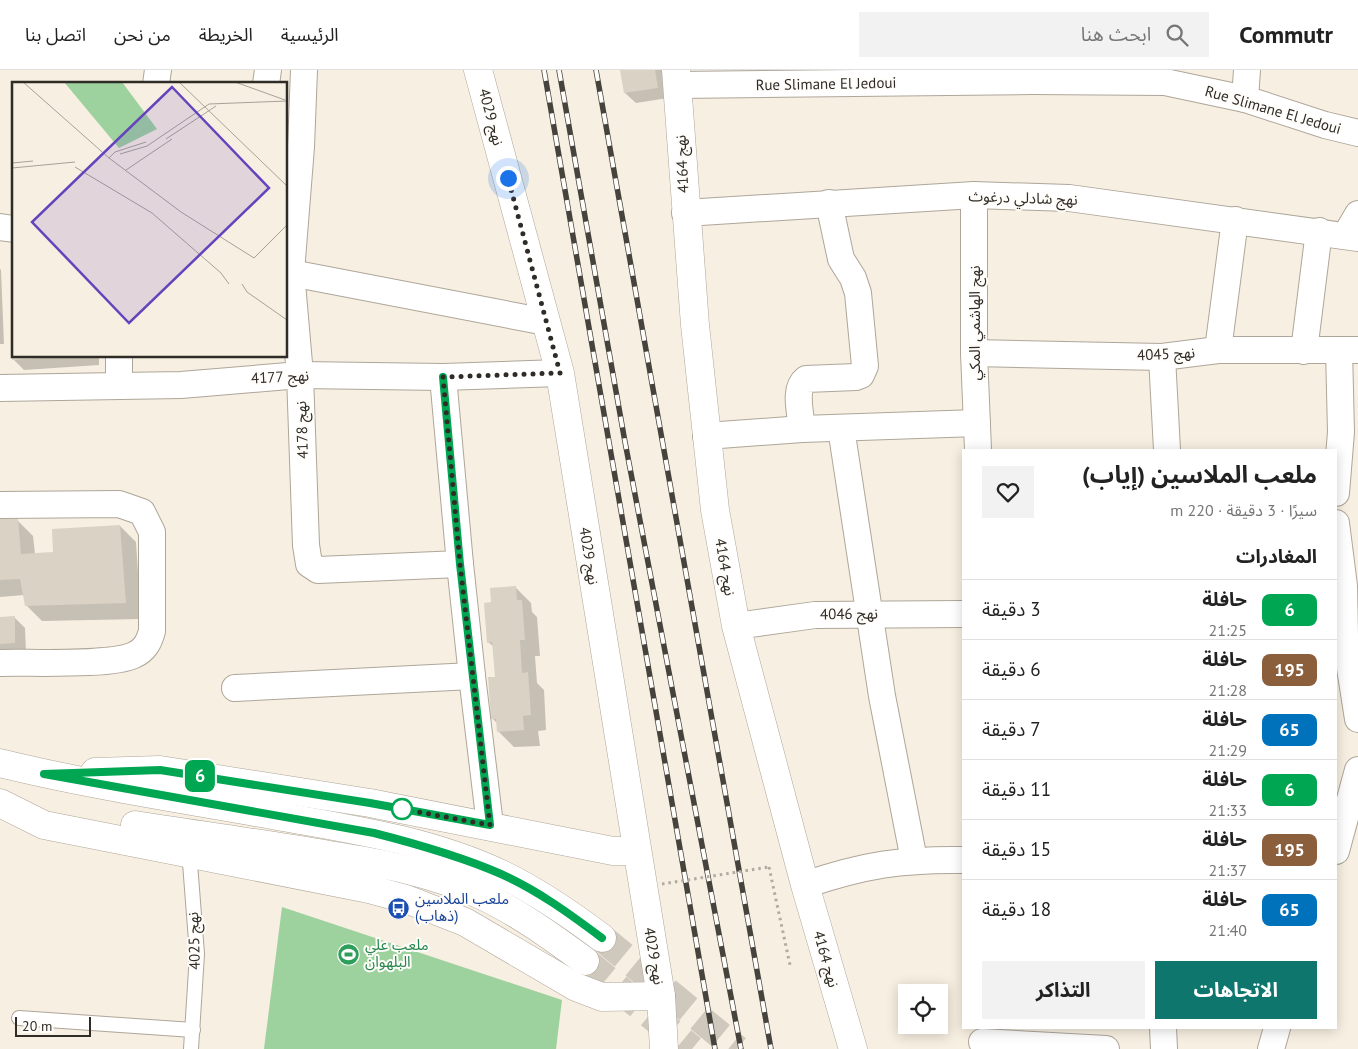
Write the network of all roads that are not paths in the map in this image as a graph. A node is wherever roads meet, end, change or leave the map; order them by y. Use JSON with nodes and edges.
{"nodes":[{"id":1,"x":304,"y":70,"type":"edge"},
{"id":2,"x":478,"y":70,"type":"edge"},
{"id":3,"x":1247,"y":70,"type":"edge"},
{"id":4,"x":1163,"y":76,"type":"edge"},
{"id":5,"x":677,"y":78,"type":"edge"},
{"id":6,"x":1246,"y":99,"type":"junction"},
{"id":7,"x":1358,"y":133,"type":"edge"},
{"id":8,"x":974,"y":195,"type":"junction"},
{"id":9,"x":828,"y":203,"type":"junction"},
{"id":10,"x":685,"y":213,"type":"junction"},
{"id":11,"x":1235,"y":220,"type":"junction"},
{"id":12,"x":1354,"y":229,"type":"edge"},
{"id":13,"x":1319,"y":231,"type":"junction"},
{"id":14,"x":289,"y":272,"type":"edge"},
{"id":15,"x":546,"y":322,"type":"junction"},
{"id":16,"x":1218,"y":350,"type":"junction"},
{"id":17,"x":1349,"y":350,"type":"edge"},
{"id":18,"x":1304,"y":351,"type":"junction"},
{"id":19,"x":974,"y":353,"type":"junction"},
{"id":20,"x":1162,"y":357,"type":"junction"},
{"id":21,"x":119,"y":358,"type":"edge"},
{"id":22,"x":560,"y":373,"type":"junction"},
{"id":23,"x":300,"y":375,"type":"junction"},
{"id":24,"x":443,"y":377,"type":"junction"},
{"id":25,"x":119,"y":386,"type":"junction"},
{"id":26,"x":0,"y":388,"type":"edge"},
{"id":27,"x":977,"y":423,"type":"junction"},
{"id":28,"x":802,"y":428,"type":"junction"},
{"id":29,"x":841,"y":428,"type":"junction"},
{"id":30,"x":706,"y":436,"type":"junction"},
{"id":31,"x":978,"y":449,"type":"edge"},
{"id":32,"x":1167,"y":449,"type":"edge"},
{"id":33,"x":1337,"y":481,"type":"edge"},
{"id":34,"x":0,"y":505,"type":"edge"},
{"id":35,"x":1337,"y":531,"type":"edge"},
{"id":36,"x":460,"y":564,"type":"junction"},
{"id":37,"x":868,"y":613,"type":"junction"},
{"id":38,"x":962,"y":614,"type":"edge"},
{"id":39,"x":736,"y":626,"type":"junction"},
{"id":40,"x":1341,"y":636,"type":"edge"},
{"id":41,"x":0,"y":663,"type":"edge"},
{"id":42,"x":472,"y":676,"type":"junction"},
{"id":43,"x":235,"y":688,"type":"dead end"},
{"id":44,"x":1358,"y":719,"type":"edge"},
{"id":45,"x":0,"y":763,"type":"edge"},
{"id":46,"x":44,"y":774,"type":"junction"},
{"id":47,"x":1350,"y":781,"type":"edge"},
{"id":48,"x":0,"y":802,"type":"edge"},
{"id":49,"x":490,"y":825,"type":"junction"},
{"id":50,"x":188,"y":844,"type":"junction"},
{"id":51,"x":1337,"y":846,"type":"edge"},
{"id":52,"x":636,"y":851,"type":"junction"},
{"id":53,"x":914,"y":860,"type":"junction"},
{"id":54,"x":962,"y":860,"type":"edge"},
{"id":55,"x":805,"y":885,"type":"junction"},
{"id":56,"x":602,"y":938,"type":"tunnel mouth"},
{"id":57,"x":585,"y":961,"type":"tunnel mouth"},
{"id":58,"x":661,"y":996,"type":"junction"},
{"id":59,"x":20,"y":1018,"type":"dead end"},
{"id":60,"x":1163,"y":1029,"type":"edge"},
{"id":61,"x":1277,"y":1029,"type":"edge"},
{"id":62,"x":193,"y":1030,"type":"junction"},
{"id":63,"x":982,"y":1039,"type":"edge"},
{"id":64,"x":191,"y":1049,"type":"edge"},
{"id":65,"x":664,"y":1049,"type":"edge"},
{"id":66,"x":853,"y":1049,"type":"edge"},
{"id":67,"x":1106,"y":1049,"type":"edge"},
{"id":68,"x":1164,"y":1049,"type":"edge"},
{"id":69,"x":1271,"y":1049,"type":"edge"}],
"edges":[{"from":1,"to":14,"type":"street","name":"نهج 4178"},
{"from":2,"to":15,"type":"main road","name":"نهج 4029"},
{"from":3,"to":6,"type":"street"},
{"from":4,"to":5,"type":"street","name":"Rue Slimane El Jedoui"},
{"from":4,"to":6,"type":"street","name":"Rue Slimane El Jedoui"},
{"from":5,"to":10,"type":"main road","name":"نهج 4164"},
{"from":6,"to":7,"type":"street","name":"Rue Slimane El Jedoui"},
{"from":8,"to":9,"type":"street","name":"نهج شادلي درغوث"},
{"from":8,"to":11,"type":"street","name":"نهج شادلي درغوث"},
{"from":8,"to":19,"type":"street","name":"نهج الهاشمي المكي"},
{"from":9,"to":10,"type":"street","name":"نهج شادلي درغوث"},
{"from":9,"to":28,"type":"street"},
{"from":10,"to":30,"type":"main road","name":"نهج 4164"},
{"from":11,"to":13,"type":"street","name":"نهج شادلي درغوث"},
{"from":11,"to":16,"type":"street"},
{"from":12,"to":13,"type":"street","name":"نهج شادلي درغوث"},
{"from":13,"to":18,"type":"street"},
{"from":14,"to":15,"type":"street"},
{"from":14,"to":23,"type":"street","name":"نهج 4178"},
{"from":15,"to":22,"type":"main road","name":"نهج 4029"},
{"from":16,"to":18,"type":"street","name":"نهج 4045"},
{"from":16,"to":20,"type":"street","name":"نهج 4045"},
{"from":17,"to":18,"type":"street","name":"نهج 4045"},
{"from":17,"to":33,"type":"street"},
{"from":19,"to":20,"type":"street","name":"نهج 4045"},
{"from":19,"to":27,"type":"street","name":"نهج الهاشمي المكي"},
{"from":20,"to":32,"type":"street"},
{"from":21,"to":25,"type":"street"},
{"from":22,"to":24,"type":"street","name":"نهج 4177"},
{"from":22,"to":52,"type":"main road","name":"نهج 4029"},
{"from":23,"to":24,"type":"street","name":"نهج 4177"},
{"from":23,"to":25,"type":"street","name":"نهج 4177"},
{"from":23,"to":36,"type":"street","name":"نهج 4178"},
{"from":24,"to":36,"type":"street"},
{"from":25,"to":26,"type":"street","name":"نهج 4177"},
{"from":27,"to":29,"type":"street"},
{"from":27,"to":31,"type":"street","name":"نهج الهاشمي المكي"},
{"from":28,"to":29,"type":"street"},
{"from":28,"to":30,"type":"street"},
{"from":29,"to":37,"type":"street"},
{"from":30,"to":39,"type":"main road","name":"نهج 4164"},
{"from":34,"to":41,"type":"street"},
{"from":35,"to":40,"type":"street"},
{"from":36,"to":42,"type":"street"},
{"from":37,"to":38,"type":"street","name":"نهج 4046"},
{"from":37,"to":39,"type":"street","name":"نهج 4046"},
{"from":37,"to":53,"type":"street"},
{"from":39,"to":55,"type":"main road","name":"نهج 4164"},
{"from":40,"to":44,"type":"street"},
{"from":42,"to":43,"type":"street"},
{"from":42,"to":49,"type":"street"},
{"from":45,"to":46,"type":"main road"},
{"from":46,"to":49,"type":"main road"},
{"from":46,"to":56,"type":"main road"},
{"from":47,"to":51,"type":"street"},
{"from":48,"to":50,"type":"main road"},
{"from":49,"to":52,"type":"main road"},
{"from":50,"to":57,"type":"main road"},
{"from":50,"to":58,"type":"main road"},
{"from":50,"to":62,"type":"lane","name":"نهج 4025"},
{"from":52,"to":58,"type":"main road","name":"نهج 4029"},
{"from":53,"to":54,"type":"street"},
{"from":53,"to":55,"type":"street"},
{"from":55,"to":66,"type":"main road","name":"نهج 4164"},
{"from":58,"to":65,"type":"main road","name":"نهج 4029"},
{"from":59,"to":62,"type":"lane"},
{"from":60,"to":68,"type":"street"},
{"from":61,"to":69,"type":"street"},
{"from":62,"to":64,"type":"lane","name":"نهج 4025"},
{"from":63,"to":67,"type":"street"}]}
